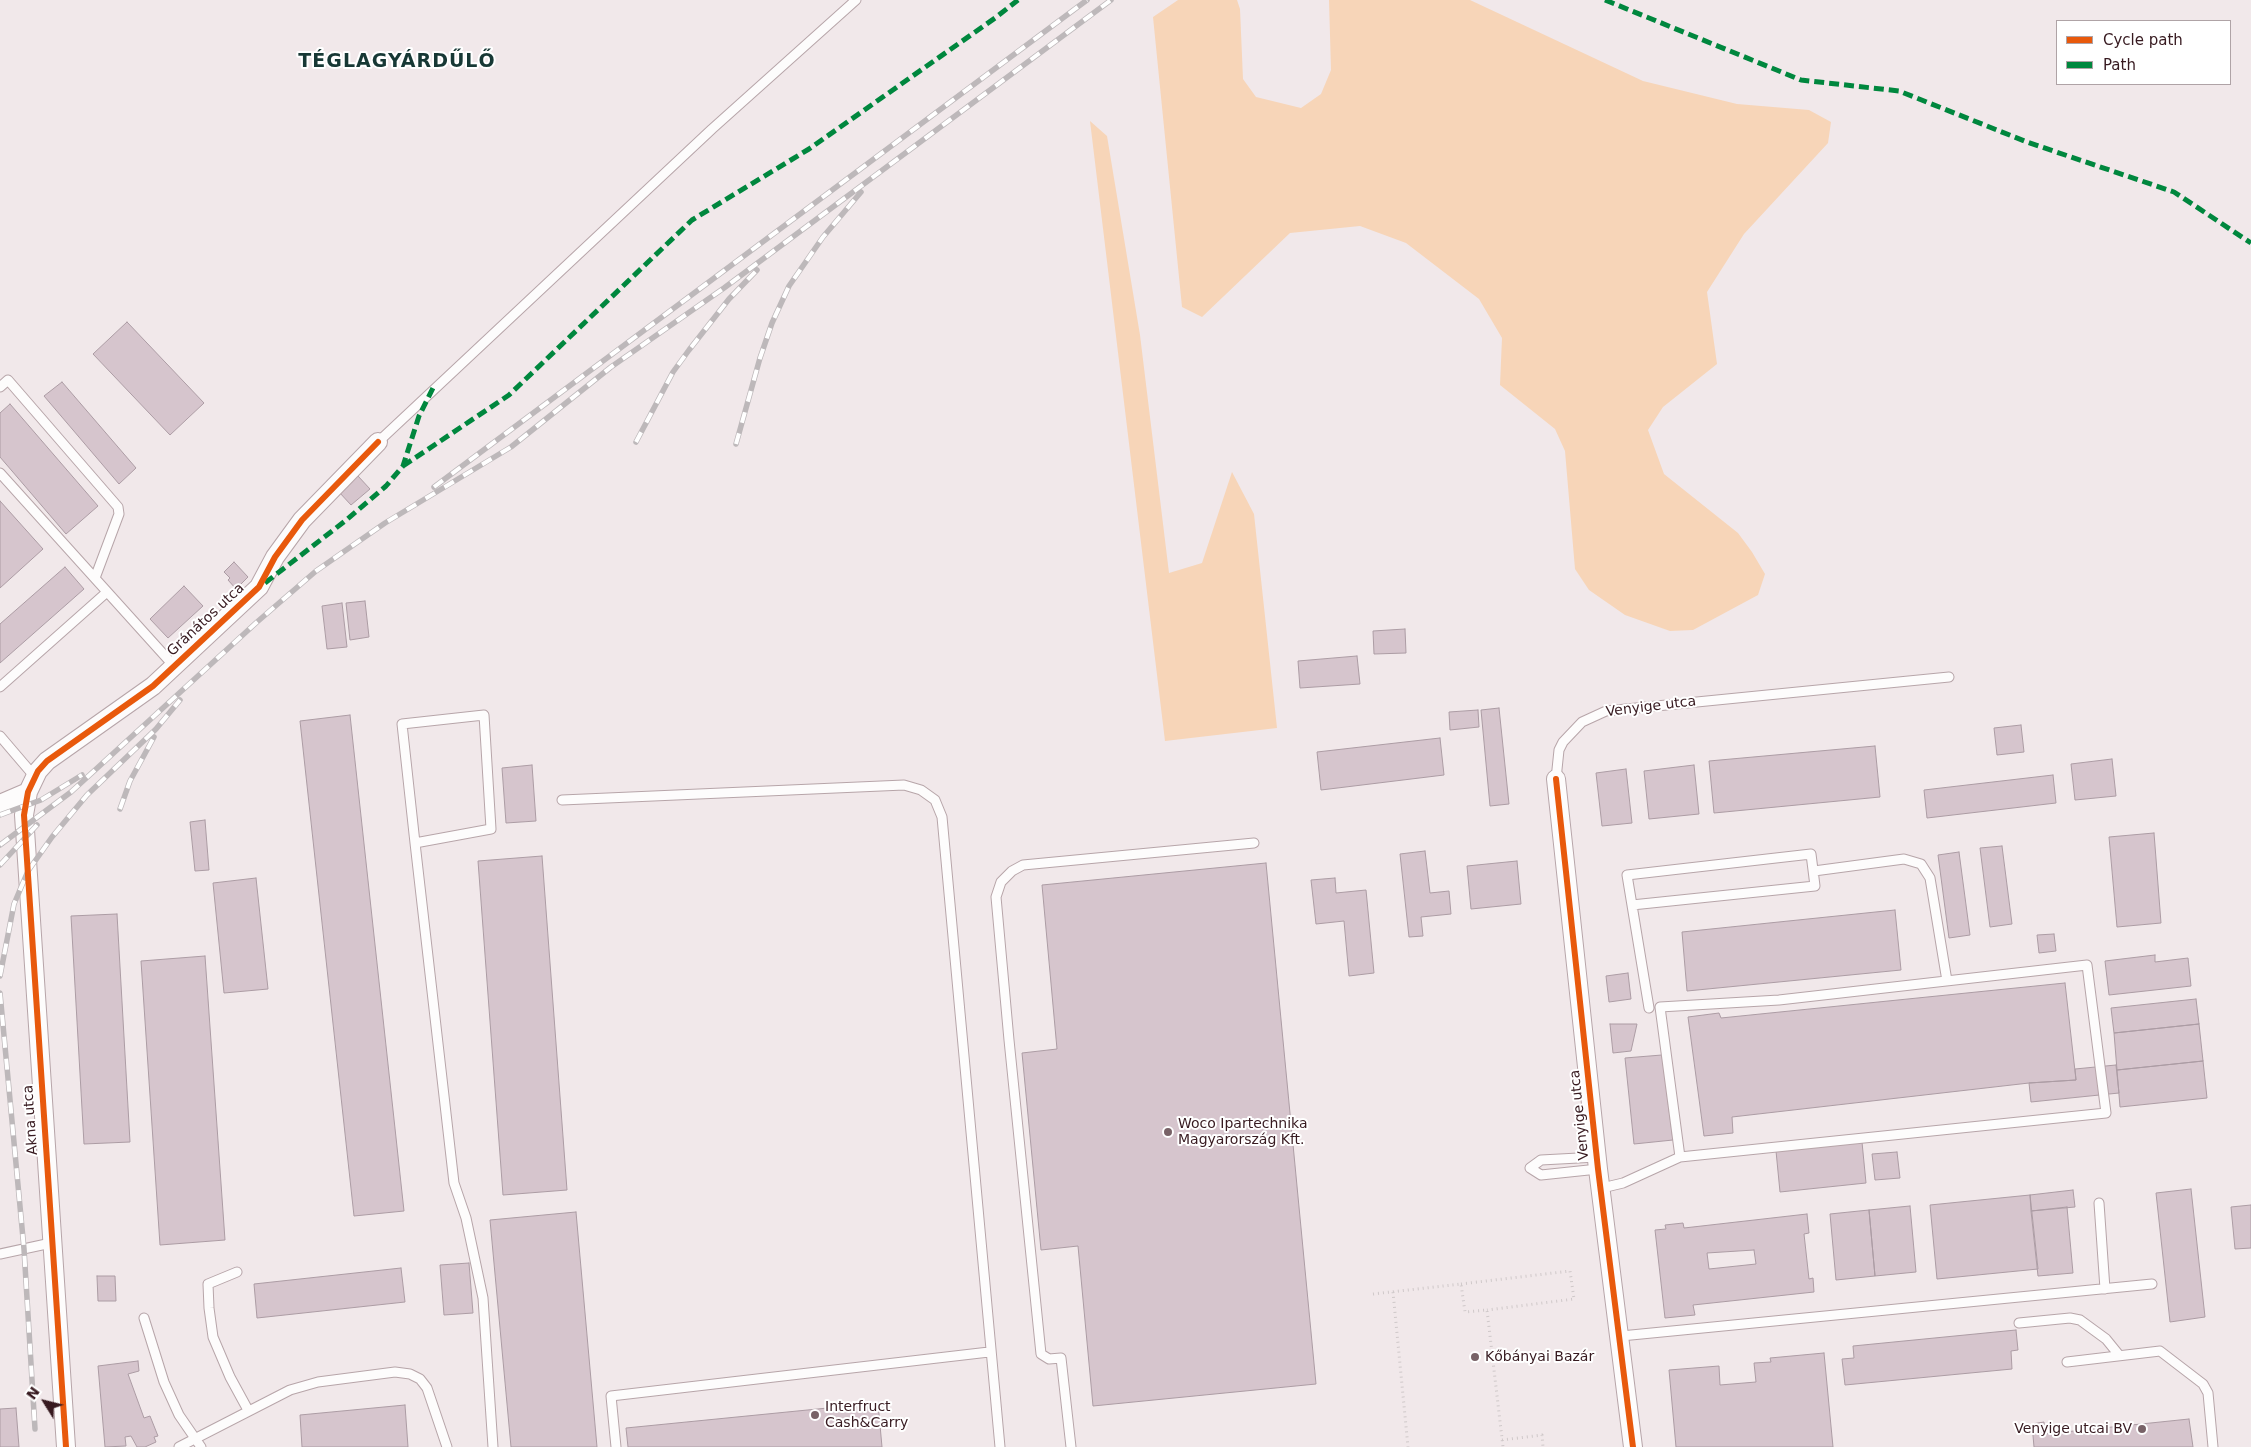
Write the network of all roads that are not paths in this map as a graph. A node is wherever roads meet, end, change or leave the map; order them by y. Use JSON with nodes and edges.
{"nodes":[{"id":1,"x":856,"y":0,"type":"edge"},
{"id":2,"x":0,"y":387,"type":"edge"},
{"id":3,"x":378,"y":442,"type":"joint"},
{"id":4,"x":0,"y":473,"type":"edge"},
{"id":5,"x":95,"y":578,"type":"junction"},
{"id":6,"x":107,"y":592,"type":"junction"},
{"id":7,"x":174,"y":666,"type":"junction"},
{"id":8,"x":1949,"y":677,"type":"dead end"},
{"id":9,"x":0,"y":687,"type":"edge"},
{"id":10,"x":0,"y":736,"type":"edge"},
{"id":11,"x":1556,"y":780,"type":"joint"},
{"id":12,"x":31,"y":784,"type":"junction"},
{"id":13,"x":562,"y":800,"type":"dead end"},
{"id":14,"x":0,"y":804,"type":"edge"},
{"id":15,"x":415,"y":843,"type":"junction"},
{"id":16,"x":1254,"y":843,"type":"dead end"},
{"id":17,"x":1814,"y":871,"type":"junction"},
{"id":18,"x":1632,"y":905,"type":"junction"},
{"id":19,"x":1947,"y":981,"type":"junction"},
{"id":20,"x":1649,"y":1008,"type":"dead end"},
{"id":21,"x":1680,"y":1157,"type":"junction"},
{"id":22,"x":1598,"y":1163,"type":"junction"},
{"id":23,"x":1602,"y":1188,"type":"junction"},
{"id":24,"x":2099,"y":1203,"type":"dead end"},
{"id":25,"x":51,"y":1243,"type":"junction"},
{"id":26,"x":0,"y":1254,"type":"edge"},
{"id":27,"x":237,"y":1272,"type":"dead end"},
{"id":28,"x":2152,"y":1284,"type":"dead end"},
{"id":29,"x":2105,"y":1288,"type":"junction"},
{"id":30,"x":144,"y":1318,"type":"dead end"},
{"id":31,"x":2020,"y":1323,"type":"dead end"},
{"id":32,"x":1621,"y":1336,"type":"junction"},
{"id":33,"x":990,"y":1352,"type":"junction"},
{"id":34,"x":2119,"y":1355,"type":"junction"},
{"id":35,"x":2067,"y":1362,"type":"dead end"},
{"id":36,"x":248,"y":1410,"type":"junction"},
{"id":37,"x":195,"y":1439,"type":"junction"},
{"id":38,"x":66,"y":1447,"type":"edge"},
{"id":39,"x":180,"y":1447,"type":"edge"},
{"id":40,"x":201,"y":1447,"type":"edge"},
{"id":41,"x":447,"y":1447,"type":"edge"},
{"id":42,"x":493,"y":1447,"type":"edge"},
{"id":43,"x":616,"y":1447,"type":"edge"},
{"id":44,"x":1000,"y":1447,"type":"edge"},
{"id":45,"x":1072,"y":1447,"type":"edge"},
{"id":46,"x":1633,"y":1447,"type":"edge"},
{"id":47,"x":2213,"y":1447,"type":"edge"}],
"edges":[{"from":1,"to":3,"type":"lane"},
{"from":2,"to":5,"type":"lane"},
{"from":3,"to":7,"type":"street","name":"Gránátos utca"},
{"from":4,"to":5,"type":"lane"},
{"from":5,"to":6,"type":"lane"},
{"from":6,"to":7,"type":"lane"},
{"from":6,"to":9,"type":"lane"},
{"from":7,"to":12,"type":"street","name":"Gránátos utca"},
{"from":8,"to":11,"type":"lane","name":"Venyige utca"},
{"from":10,"to":12,"type":"lane"},
{"from":11,"to":22,"type":"street","name":"Venyige utca"},
{"from":12,"to":14,"type":"street","name":"Gránátos utca"},
{"from":12,"to":25,"type":"street","name":"Akna utca"},
{"from":13,"to":33,"type":"lane"},
{"from":15,"to":15,"type":"lane"},
{"from":15,"to":42,"type":"lane"},
{"from":16,"to":45,"type":"lane"},
{"from":17,"to":18,"type":"lane"},
{"from":17,"to":18,"type":"lane"},
{"from":17,"to":19,"type":"lane"},
{"from":18,"to":20,"type":"lane"},
{"from":19,"to":21,"type":"lane"},
{"from":19,"to":21,"type":"lane"},
{"from":21,"to":23,"type":"lane"},
{"from":22,"to":22,"type":"lane"},
{"from":22,"to":23,"type":"street","name":"Venyige utca"},
{"from":23,"to":32,"type":"street","name":"Venyige utca"},
{"from":24,"to":29,"type":"lane"},
{"from":25,"to":26,"type":"lane"},
{"from":25,"to":38,"type":"street","name":"Akna utca"},
{"from":27,"to":36,"type":"lane"},
{"from":28,"to":29,"type":"lane"},
{"from":29,"to":32,"type":"lane"},
{"from":30,"to":37,"type":"lane"},
{"from":31,"to":34,"type":"lane"},
{"from":32,"to":46,"type":"street","name":"Venyige utca"},
{"from":33,"to":43,"type":"lane"},
{"from":33,"to":44,"type":"lane"},
{"from":34,"to":35,"type":"lane"},
{"from":34,"to":47,"type":"lane"},
{"from":36,"to":37,"type":"lane"},
{"from":36,"to":41,"type":"lane"},
{"from":37,"to":39,"type":"lane"},
{"from":37,"to":40,"type":"lane"}]}
